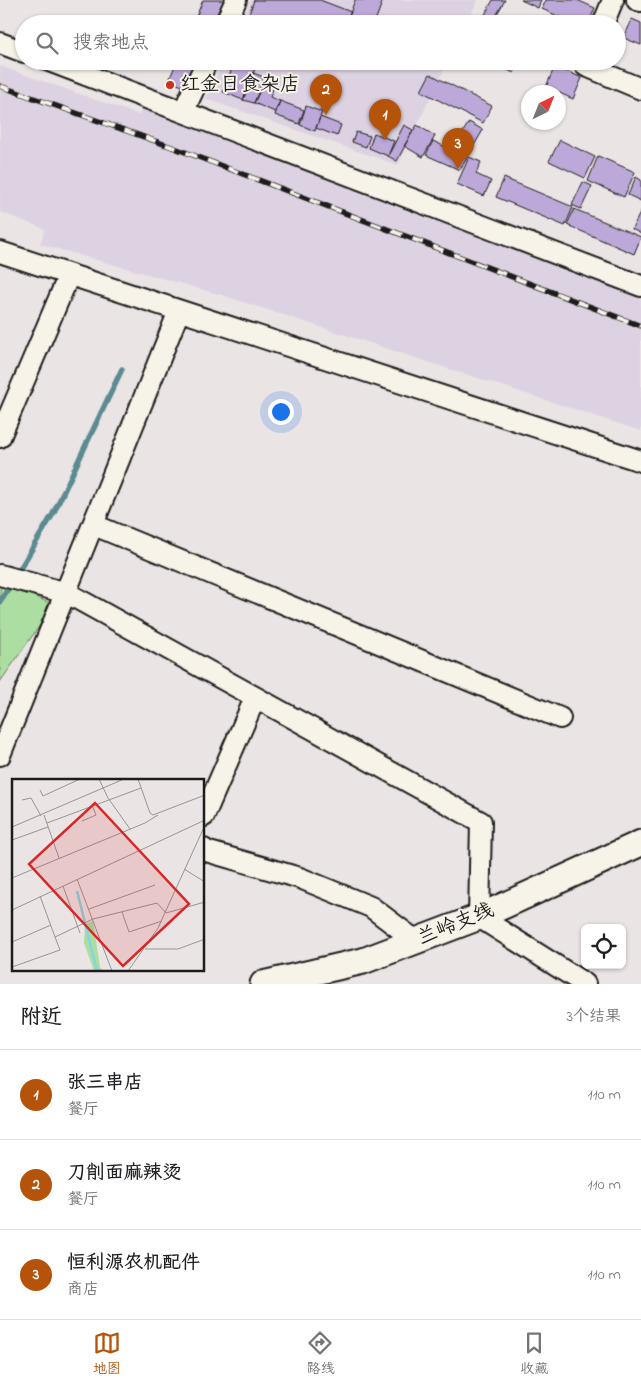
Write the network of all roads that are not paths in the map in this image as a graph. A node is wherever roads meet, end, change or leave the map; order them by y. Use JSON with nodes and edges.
{"nodes":[{"id":1,"x":236,"y":0,"type":"edge"},
{"id":2,"x":613,"y":0,"type":"edge"},
{"id":3,"x":637,"y":0,"type":"edge"},
{"id":4,"x":641,"y":2,"type":"edge"},
{"id":5,"x":229,"y":15,"type":"edge"},
{"id":6,"x":607,"y":15,"type":"edge"},
{"id":7,"x":0,"y":43,"type":"edge"},
{"id":8,"x":15,"y":49,"type":"edge"},
{"id":9,"x":73,"y":70,"type":"edge"},
{"id":10,"x":203,"y":70,"type":"edge"},
{"id":11,"x":599,"y":70,"type":"edge"},
{"id":12,"x":641,"y":88,"type":"edge"},
{"id":13,"x":183,"y":112,"type":"junction"},
{"id":14,"x":0,"y":252,"type":"edge"},
{"id":15,"x":69,"y":275,"type":"junction"},
{"id":16,"x":641,"y":286,"type":"edge"},
{"id":17,"x":179,"y":311,"type":"junction"},
{"id":18,"x":0,"y":437,"type":"edge"},
{"id":19,"x":641,"y":461,"type":"edge"},
{"id":20,"x":94,"y":525,"type":"junction"},
{"id":21,"x":0,"y":575,"type":"edge"},
{"id":22,"x":66,"y":593,"type":"junction"},
{"id":23,"x":255,"y":698,"type":"junction"},
{"id":24,"x":560,"y":718,"type":"dead end"},
{"id":25,"x":0,"y":755,"type":"edge"},
{"id":26,"x":205,"y":814,"type":"edge"},
{"id":27,"x":641,"y":843,"type":"edge"},
{"id":28,"x":205,"y":850,"type":"edge"},
{"id":29,"x":479,"y":917,"type":"junction"},
{"id":30,"x":416,"y":941,"type":"junction"},
{"id":31,"x":581,"y":983,"type":"edge"},
{"id":32,"x":263,"y":984,"type":"edge"}],
"edges":[{"from":1,"to":5,"type":"street"},
{"from":2,"to":6,"type":"street"},
{"from":3,"to":4,"type":"street"},
{"from":7,"to":8,"type":"street"},
{"from":9,"to":13,"type":"street"},
{"from":10,"to":13,"type":"street"},
{"from":11,"to":12,"type":"street"},
{"from":13,"to":16,"type":"street"},
{"from":14,"to":15,"type":"street"},
{"from":15,"to":17,"type":"street"},
{"from":15,"to":18,"type":"street"},
{"from":17,"to":19,"type":"street"},
{"from":17,"to":20,"type":"street"},
{"from":20,"to":22,"type":"street"},
{"from":20,"to":24,"type":"street"},
{"from":21,"to":22,"type":"street"},
{"from":22,"to":23,"type":"street"},
{"from":22,"to":25,"type":"street"},
{"from":23,"to":26,"type":"street"},
{"from":23,"to":29,"type":"street"},
{"from":27,"to":29,"type":"main road","name":"兰岭支线"},
{"from":28,"to":30,"type":"street"},
{"from":29,"to":30,"type":"main road","name":"兰岭支线"},
{"from":29,"to":31,"type":"street"},
{"from":30,"to":32,"type":"main road","name":"兰岭支线"}]}
